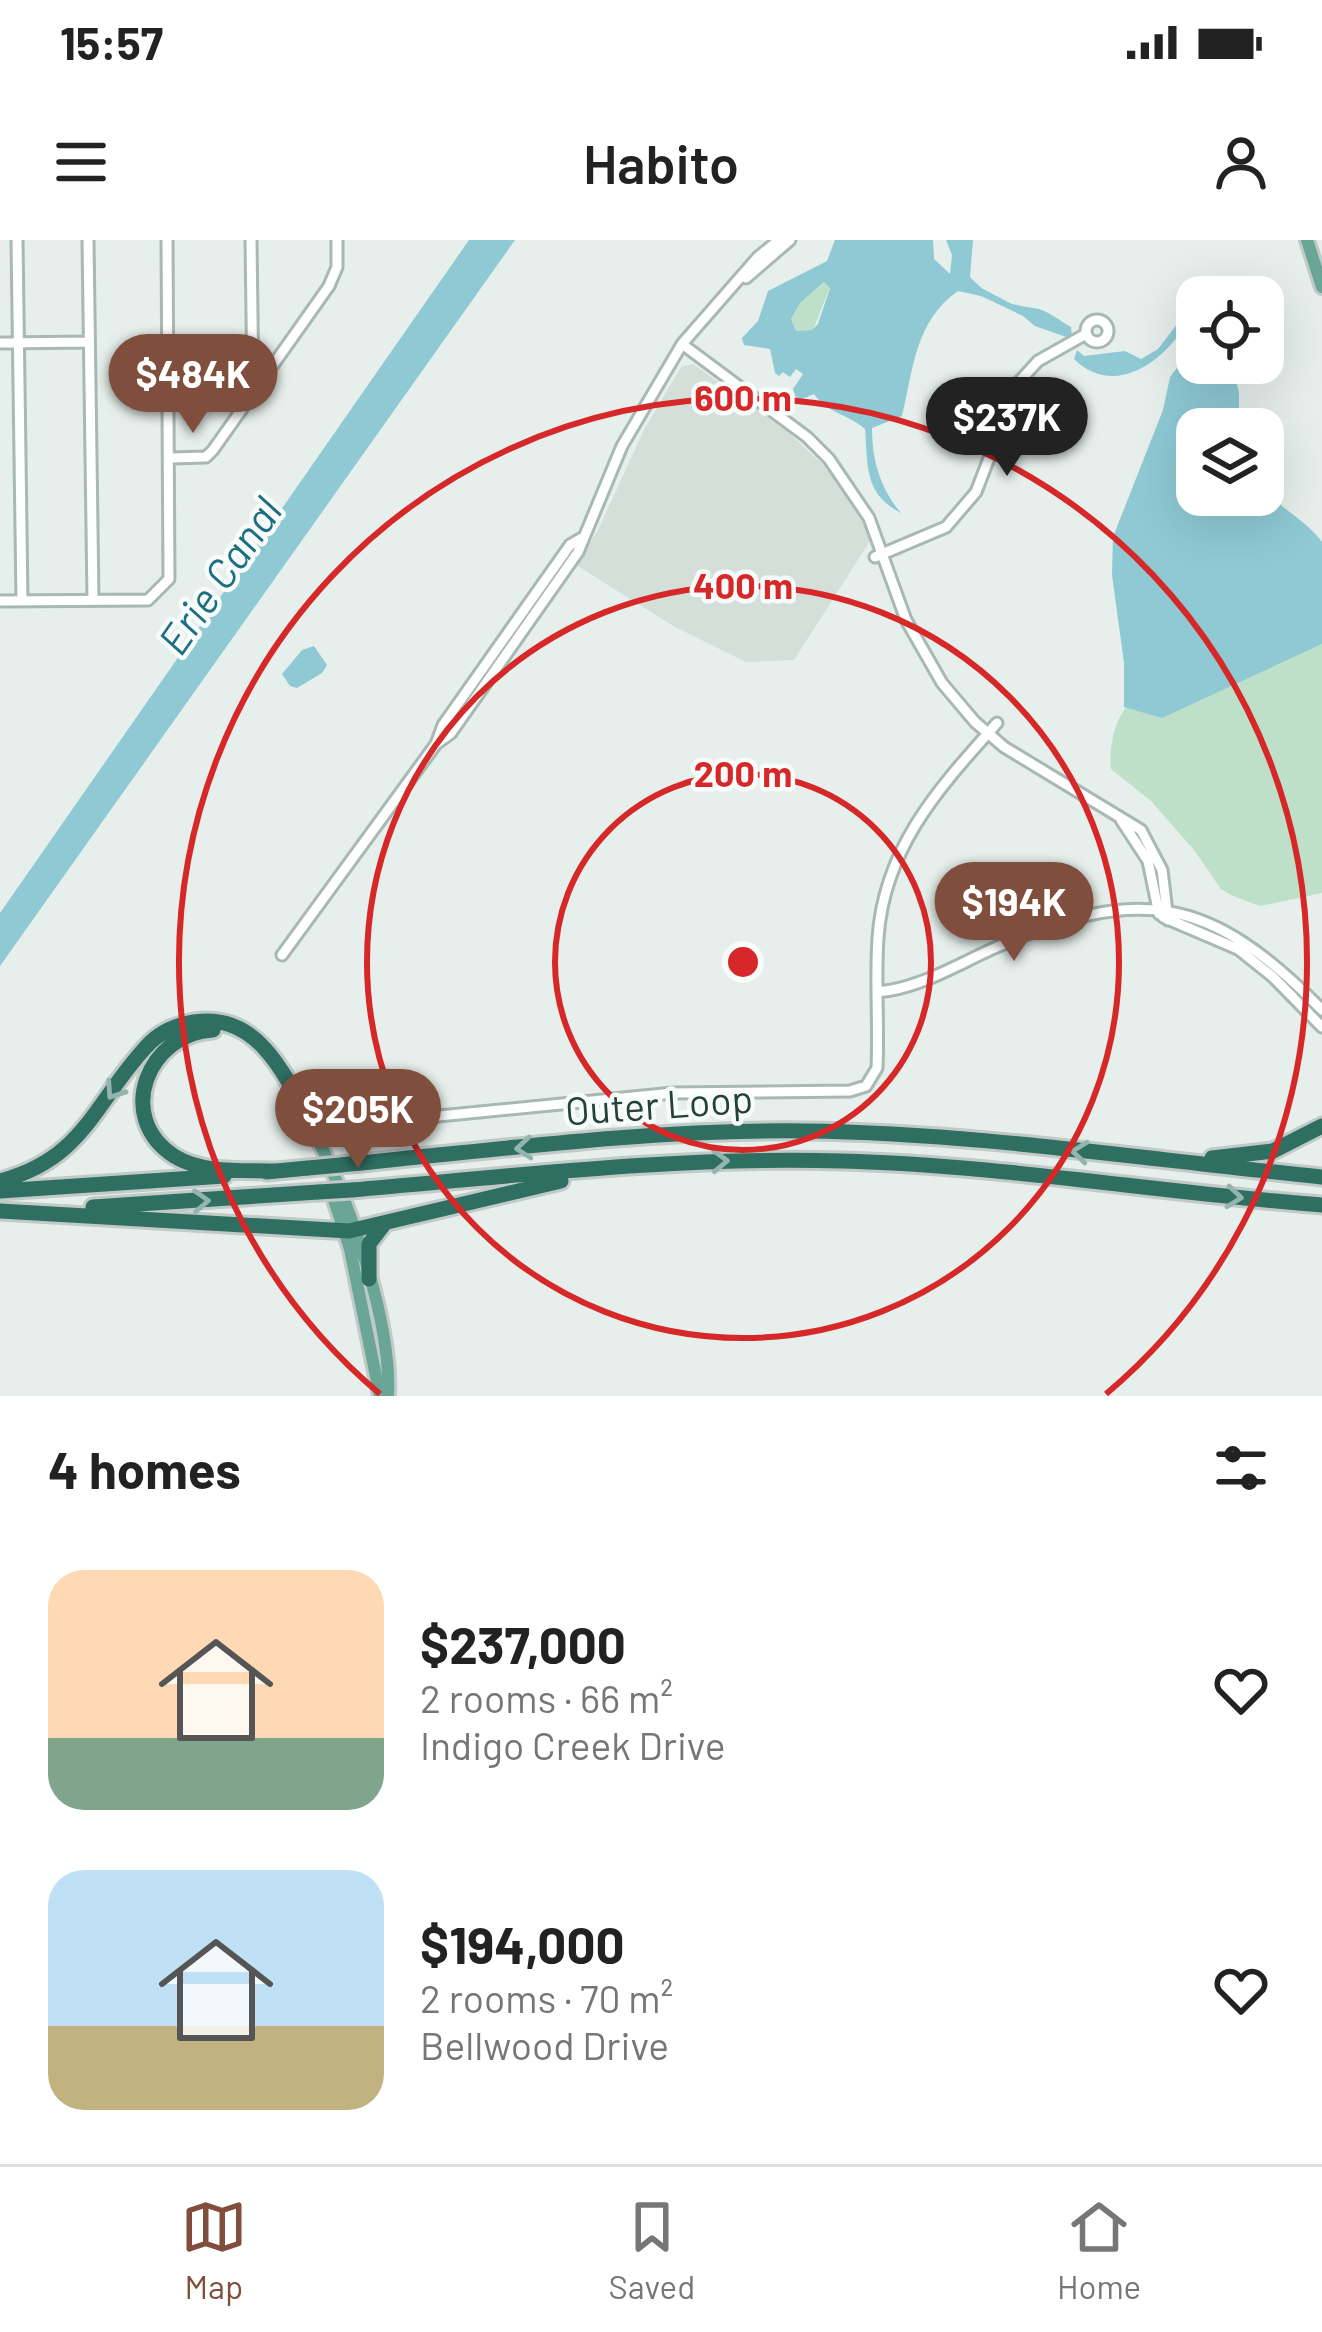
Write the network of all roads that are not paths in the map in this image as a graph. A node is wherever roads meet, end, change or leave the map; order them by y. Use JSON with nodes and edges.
{"nodes":[{"id":1,"x":17,"y":240,"type":"edge"},
{"id":2,"x":88,"y":240,"type":"edge"},
{"id":3,"x":167,"y":240,"type":"edge"},
{"id":4,"x":251,"y":240,"type":"edge"},
{"id":5,"x":337,"y":240,"type":"edge"},
{"id":6,"x":779,"y":240,"type":"edge"},
{"id":7,"x":790,"y":240,"type":"edge"},
{"id":8,"x":1307,"y":240,"type":"edge"},
{"id":9,"x":1322,"y":287,"type":"edge"},
{"id":10,"x":723,"y":296,"type":"junction"},
{"id":11,"x":1086,"y":334,"type":"dead end"},
{"id":12,"x":0,"y":343,"type":"edge"},
{"id":13,"x":19,"y":343,"type":"junction"},
{"id":14,"x":89,"y":343,"type":"junction"},
{"id":15,"x":682,"y":344,"type":"junction"},
{"id":16,"x":254,"y":394,"type":"junction"},
{"id":17,"x":171,"y":458,"type":"junction"},
{"id":18,"x":879,"y":555,"type":"junction"},
{"id":19,"x":93,"y":600,"type":"junction"},
{"id":20,"x":0,"y":601,"type":"edge"},
{"id":21,"x":22,"y":601,"type":"junction"},
{"id":22,"x":997,"y":723,"type":"dead end"},
{"id":23,"x":988,"y":733,"type":"junction"},
{"id":24,"x":1165,"y":915,"type":"junction"},
{"id":25,"x":282,"y":955,"type":"dead end"},
{"id":26,"x":877,"y":992,"type":"junction"},
{"id":27,"x":1322,"y":1010,"type":"edge"},
{"id":28,"x":1322,"y":1027,"type":"edge"},
{"id":29,"x":1322,"y":1126,"type":"edge"},
{"id":30,"x":310,"y":1133,"type":"junction"},
{"id":31,"x":1143,"y":1159,"type":"junction"},
{"id":32,"x":642,"y":1166,"type":"junction"},
{"id":33,"x":274,"y":1172,"type":"junction"},
{"id":34,"x":1322,"y":1177,"type":"edge"},
{"id":35,"x":0,"y":1181,"type":"edge"},
{"id":36,"x":0,"y":1191,"type":"edge"},
{"id":37,"x":1322,"y":1205,"type":"edge"},
{"id":38,"x":0,"y":1211,"type":"edge"},
{"id":39,"x":389,"y":1221,"type":"junction"},
{"id":40,"x":350,"y":1230,"type":"junction"},
{"id":41,"x":369,"y":1280,"type":"junction"},
{"id":42,"x":384,"y":1396,"type":"edge"}],
"edges":[{"from":1,"to":13,"type":"street"},
{"from":2,"to":14,"type":"street"},
{"from":3,"to":17,"type":"street"},
{"from":4,"to":16,"type":"street"},
{"from":5,"to":16,"type":"street"},
{"from":6,"to":10,"type":"street"},
{"from":7,"to":10,"type":"street"},
{"from":8,"to":9,"type":"main road"},
{"from":10,"to":15,"type":"street"},
{"from":11,"to":18,"type":"street"},
{"from":12,"to":13,"type":"street"},
{"from":13,"to":14,"type":"street"},
{"from":13,"to":21,"type":"street"},
{"from":14,"to":19,"type":"street"},
{"from":15,"to":18,"type":"street"},
{"from":15,"to":25,"type":"street"},
{"from":16,"to":17,"type":"street"},
{"from":17,"to":19,"type":"street"},
{"from":18,"to":23,"type":"street"},
{"from":19,"to":21,"type":"street"},
{"from":20,"to":21,"type":"street"},
{"from":22,"to":23,"type":"street"},
{"from":23,"to":24,"type":"street"},
{"from":23,"to":26,"type":"street"},
{"from":24,"to":26,"type":"street"},
{"from":24,"to":27,"type":"street"},
{"from":24,"to":28,"type":"street"},
{"from":26,"to":30,"type":"street"},
{"from":29,"to":31,"type":"highway"},
{"from":30,"to":33,"type":"highway"},
{"from":30,"to":35,"type":"highway","one_way":true},
{"from":30,"to":40,"type":"main road"},
{"from":31,"to":33,"type":"highway","name":"Outer Loop","one_way":true,"bridge":true},
{"from":31,"to":34,"type":"highway","name":"Outer Loop"},
{"from":32,"to":37,"type":"highway","name":"Outer Loop","one_way":true},
{"from":38,"to":32,"type":"highway","name":"Outer Loop","one_way":true,"bridge":true},
{"from":32,"to":39,"type":"highway"},
{"from":33,"to":36,"type":"highway","name":"Outer Loop"},
{"from":38,"to":40,"type":"highway"},
{"from":39,"to":40,"type":"highway"},
{"from":39,"to":41,"type":"highway"},
{"from":40,"to":41,"type":"main road"},
{"from":40,"to":42,"type":"main road"},
{"from":41,"to":42,"type":"main road"}]}
